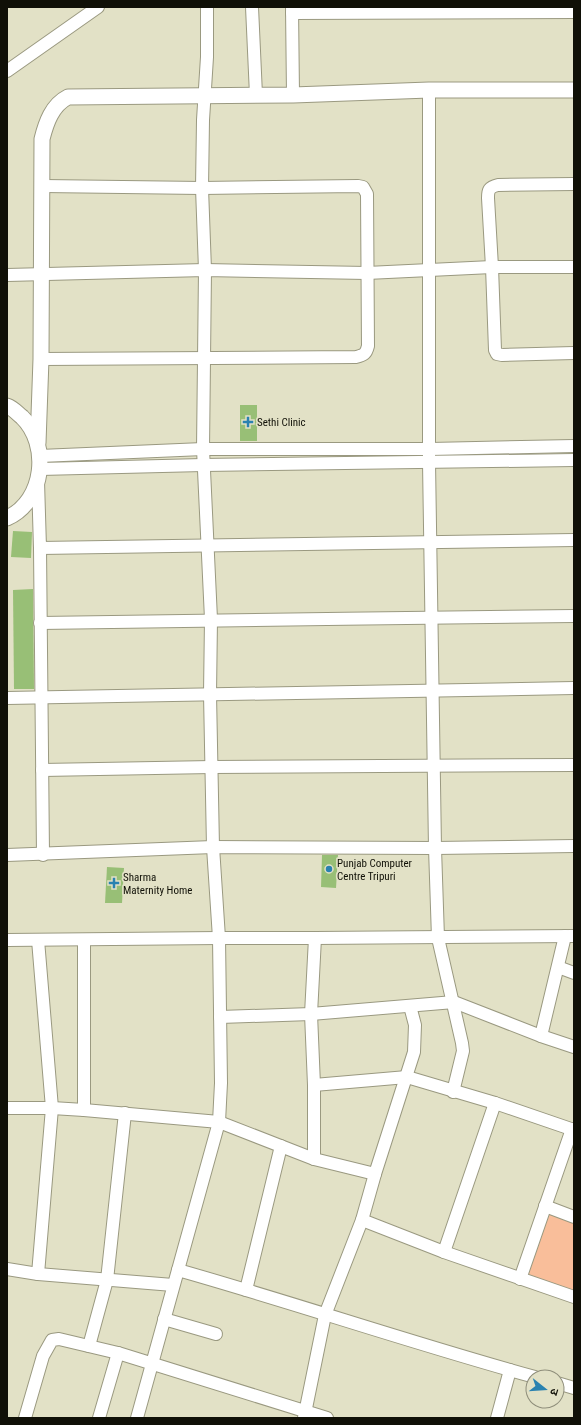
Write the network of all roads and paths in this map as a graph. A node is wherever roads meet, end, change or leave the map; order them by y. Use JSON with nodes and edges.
{"nodes":[{"id":1,"x":98,"y":7,"type":"edge"},
{"id":2,"x":207,"y":7,"type":"edge"},
{"id":3,"x":252,"y":7,"type":"edge"},
{"id":4,"x":292,"y":10,"type":"edge"},
{"id":5,"x":398,"y":10,"type":"edge"},
{"id":6,"x":468,"y":10,"type":"edge"},
{"id":7,"x":557,"y":10,"type":"edge"},
{"id":8,"x":574,"y":12,"type":"edge"},
{"id":9,"x":7,"y":71,"type":"edge"},
{"id":10,"x":429,"y":90,"type":"junction"},
{"id":11,"x":574,"y":90,"type":"edge"},
{"id":12,"x":256,"y":95,"type":"junction"},
{"id":13,"x":294,"y":95,"type":"junction"},
{"id":14,"x":206,"y":96,"type":"junction"},
{"id":15,"x":574,"y":184,"type":"edge"},
{"id":16,"x":42,"y":186,"type":"junction"},
{"id":17,"x":202,"y":188,"type":"junction"},
{"id":18,"x":492,"y":267,"type":"junction"},
{"id":19,"x":574,"y":267,"type":"edge"},
{"id":20,"x":429,"y":269,"type":"junction"},
{"id":21,"x":205,"y":270,"type":"junction"},
{"id":22,"x":367,"y":273,"type":"junction"},
{"id":23,"x":42,"y":274,"type":"junction"},
{"id":24,"x":7,"y":275,"type":"edge"},
{"id":25,"x":574,"y":353,"type":"edge"},
{"id":26,"x":204,"y":357,"type":"junction"},
{"id":27,"x":41,"y":359,"type":"junction"},
{"id":28,"x":7,"y":406,"type":"edge"},
{"id":29,"x":574,"y":446,"type":"edge"},
{"id":30,"x":203,"y":449,"type":"junction"},
{"id":31,"x":430,"y":449,"type":"junction"},
{"id":32,"x":574,"y":460,"type":"edge"},
{"id":33,"x":39,"y":461,"type":"junction"},
{"id":34,"x":429,"y":462,"type":"junction"},
{"id":35,"x":203,"y":465,"type":"junction"},
{"id":36,"x":7,"y":518,"type":"edge"},
{"id":37,"x":574,"y":540,"type":"edge"},
{"id":38,"x":431,"y":543,"type":"junction"},
{"id":39,"x":207,"y":546,"type":"junction"},
{"id":40,"x":40,"y":548,"type":"junction"},
{"id":41,"x":574,"y":616,"type":"edge"},
{"id":42,"x":211,"y":619,"type":"junction"},
{"id":43,"x":432,"y":619,"type":"junction"},
{"id":44,"x":40,"y":623,"type":"junction"},
{"id":45,"x":574,"y":688,"type":"edge"},
{"id":46,"x":433,"y":691,"type":"junction"},
{"id":47,"x":210,"y":694,"type":"junction"},
{"id":48,"x":41,"y":696,"type":"junction"},
{"id":49,"x":7,"y":698,"type":"edge"},
{"id":50,"x":574,"y":765,"type":"edge"},
{"id":51,"x":434,"y":766,"type":"junction"},
{"id":52,"x":212,"y":767,"type":"junction"},
{"id":53,"x":42,"y":770,"type":"junction"},
{"id":54,"x":574,"y":846,"type":"edge"},
{"id":55,"x":213,"y":847,"type":"junction"},
{"id":56,"x":435,"y":848,"type":"junction"},
{"id":57,"x":42,"y":854,"type":"junction"},
{"id":58,"x":7,"y":855,"type":"edge"},
{"id":59,"x":569,"y":936,"type":"edge"},
{"id":60,"x":219,"y":938,"type":"junction"},
{"id":61,"x":315,"y":938,"type":"junction"},
{"id":62,"x":438,"y":938,"type":"junction"},
{"id":63,"x":7,"y":940,"type":"edge"},
{"id":64,"x":38,"y":940,"type":"junction"},
{"id":65,"x":84,"y":940,"type":"junction"},
{"id":66,"x":558,"y":968,"type":"junction"},
{"id":67,"x":574,"y":973,"type":"edge"},
{"id":68,"x":454,"y":1002,"type":"junction"},
{"id":69,"x":410,"y":1006,"type":"junction"},
{"id":70,"x":311,"y":1014,"type":"junction"},
{"id":71,"x":220,"y":1017,"type":"junction"},
{"id":72,"x":541,"y":1036,"type":"junction"},
{"id":73,"x":574,"y":1047,"type":"edge"},
{"id":74,"x":407,"y":1077,"type":"junction"},
{"id":75,"x":314,"y":1085,"type":"junction"},
{"id":76,"x":453,"y":1092,"type":"junction"},
{"id":77,"x":495,"y":1103,"type":"junction"},
{"id":78,"x":7,"y":1108,"type":"edge"},
{"id":79,"x":52,"y":1108,"type":"junction"},
{"id":80,"x":84,"y":1110,"type":"junction"},
{"id":81,"x":125,"y":1113,"type":"junction"},
{"id":82,"x":219,"y":1122,"type":"junction"},
{"id":83,"x":573,"y":1129,"type":"edge"},
{"id":84,"x":280,"y":1146,"type":"junction"},
{"id":85,"x":314,"y":1159,"type":"junction"},
{"id":86,"x":375,"y":1174,"type":"junction"},
{"id":87,"x":545,"y":1206,"type":"junction"},
{"id":88,"x":574,"y":1216,"type":"edge"},
{"id":89,"x":362,"y":1220,"type":"junction"},
{"id":90,"x":444,"y":1252,"type":"junction"},
{"id":91,"x":7,"y":1269,"type":"edge"},
{"id":92,"x":178,"y":1270,"type":"junction"},
{"id":93,"x":38,"y":1274,"type":"junction"},
{"id":94,"x":520,"y":1279,"type":"junction"},
{"id":95,"x":107,"y":1280,"type":"junction"},
{"id":96,"x":173,"y":1285,"type":"junction"},
{"id":97,"x":246,"y":1290,"type":"junction"},
{"id":98,"x":574,"y":1297,"type":"edge"},
{"id":99,"x":325,"y":1315,"type":"junction"},
{"id":100,"x":164,"y":1319,"type":"junction"},
{"id":101,"x":216,"y":1334,"type":"dead end"},
{"id":102,"x":89,"y":1346,"type":"junction"},
{"id":103,"x":118,"y":1353,"type":"junction"},
{"id":104,"x":152,"y":1364,"type":"junction"},
{"id":105,"x":510,"y":1370,"type":"junction"},
{"id":106,"x":525,"y":1374,"type":"edge"},
{"id":107,"x":305,"y":1415,"type":"edge"},
{"id":108,"x":25,"y":1418,"type":"edge"},
{"id":109,"x":99,"y":1418,"type":"edge"},
{"id":110,"x":137,"y":1418,"type":"edge"},
{"id":111,"x":327,"y":1418,"type":"edge"},
{"id":112,"x":497,"y":1418,"type":"edge"}],
"edges":[{"from":1,"to":9,"type":"street"},
{"from":2,"to":14,"type":"street"},
{"from":3,"to":12,"type":"street"},
{"from":4,"to":5,"type":"street"},
{"from":4,"to":13,"type":"street"},
{"from":5,"to":6,"type":"street"},
{"from":6,"to":7,"type":"street"},
{"from":7,"to":8,"type":"street"},
{"from":10,"to":11,"type":"street"},
{"from":10,"to":13,"type":"street"},
{"from":10,"to":20,"type":"street"},
{"from":12,"to":13,"type":"street"},
{"from":12,"to":14,"type":"street"},
{"from":14,"to":16,"type":"street"},
{"from":14,"to":17,"type":"street"},
{"from":15,"to":18,"type":"street"},
{"from":16,"to":17,"type":"street"},
{"from":16,"to":23,"type":"street"},
{"from":17,"to":21,"type":"street"},
{"from":17,"to":22,"type":"street"},
{"from":18,"to":19,"type":"street"},
{"from":18,"to":20,"type":"street"},
{"from":18,"to":25,"type":"street"},
{"from":20,"to":22,"type":"street"},
{"from":20,"to":31,"type":"street"},
{"from":21,"to":22,"type":"street"},
{"from":21,"to":23,"type":"street"},
{"from":21,"to":26,"type":"street"},
{"from":22,"to":26,"type":"street"},
{"from":23,"to":24,"type":"street"},
{"from":23,"to":27,"type":"street"},
{"from":26,"to":27,"type":"street"},
{"from":26,"to":30,"type":"street"},
{"from":27,"to":33,"type":"street"},
{"from":28,"to":33,"type":"street"},
{"from":29,"to":31,"type":"street"},
{"from":30,"to":31,"type":"street"},
{"from":30,"to":33,"type":"street"},
{"from":30,"to":35,"type":"street"},
{"from":31,"to":34,"type":"street"},
{"from":32,"to":34,"type":"street"},
{"from":33,"to":35,"type":"street"},
{"from":33,"to":36,"type":"street"},
{"from":33,"to":40,"type":"street"},
{"from":34,"to":35,"type":"street"},
{"from":34,"to":38,"type":"street"},
{"from":35,"to":39,"type":"street"},
{"from":37,"to":38,"type":"street"},
{"from":38,"to":39,"type":"street"},
{"from":38,"to":43,"type":"street"},
{"from":39,"to":40,"type":"street"},
{"from":39,"to":42,"type":"street"},
{"from":40,"to":44,"type":"street"},
{"from":41,"to":43,"type":"street"},
{"from":42,"to":43,"type":"street"},
{"from":42,"to":44,"type":"street"},
{"from":42,"to":47,"type":"street"},
{"from":43,"to":46,"type":"street"},
{"from":44,"to":48,"type":"street"},
{"from":45,"to":46,"type":"street"},
{"from":46,"to":47,"type":"street"},
{"from":46,"to":51,"type":"street"},
{"from":47,"to":48,"type":"street"},
{"from":47,"to":52,"type":"street"},
{"from":48,"to":49,"type":"street"},
{"from":48,"to":53,"type":"street"},
{"from":50,"to":51,"type":"street"},
{"from":51,"to":52,"type":"street"},
{"from":51,"to":56,"type":"street"},
{"from":52,"to":53,"type":"street"},
{"from":52,"to":55,"type":"street"},
{"from":53,"to":57,"type":"street"},
{"from":54,"to":56,"type":"street"},
{"from":55,"to":56,"type":"street"},
{"from":55,"to":57,"type":"street"},
{"from":55,"to":60,"type":"street"},
{"from":56,"to":62,"type":"street"},
{"from":57,"to":58,"type":"street"},
{"from":59,"to":62,"type":"street"},
{"from":59,"to":66,"type":"street"},
{"from":60,"to":61,"type":"street"},
{"from":60,"to":65,"type":"street"},
{"from":60,"to":71,"type":"street"},
{"from":61,"to":62,"type":"street"},
{"from":61,"to":70,"type":"street"},
{"from":62,"to":68,"type":"street"},
{"from":63,"to":64,"type":"street"},
{"from":64,"to":65,"type":"street"},
{"from":64,"to":79,"type":"street"},
{"from":65,"to":80,"type":"street"},
{"from":66,"to":67,"type":"street"},
{"from":66,"to":72,"type":"street"},
{"from":68,"to":69,"type":"street"},
{"from":68,"to":72,"type":"street"},
{"from":68,"to":76,"type":"street"},
{"from":69,"to":70,"type":"street"},
{"from":69,"to":74,"type":"street"},
{"from":70,"to":71,"type":"street"},
{"from":70,"to":75,"type":"street"},
{"from":71,"to":82,"type":"street"},
{"from":72,"to":73,"type":"street"},
{"from":74,"to":75,"type":"street"},
{"from":74,"to":76,"type":"street"},
{"from":74,"to":86,"type":"street"},
{"from":75,"to":85,"type":"street"},
{"from":76,"to":77,"type":"street"},
{"from":77,"to":83,"type":"street"},
{"from":77,"to":90,"type":"street"},
{"from":78,"to":79,"type":"street"},
{"from":79,"to":80,"type":"street"},
{"from":79,"to":93,"type":"street"},
{"from":80,"to":81,"type":"street"},
{"from":81,"to":82,"type":"street"},
{"from":81,"to":95,"type":"street"},
{"from":82,"to":84,"type":"street"},
{"from":82,"to":92,"type":"street"},
{"from":83,"to":87,"type":"street"},
{"from":84,"to":85,"type":"street"},
{"from":84,"to":97,"type":"street"},
{"from":85,"to":86,"type":"street"},
{"from":86,"to":89,"type":"street"},
{"from":87,"to":88,"type":"street"},
{"from":87,"to":94,"type":"street"},
{"from":89,"to":90,"type":"street"},
{"from":89,"to":99,"type":"street"},
{"from":90,"to":94,"type":"street"},
{"from":91,"to":93,"type":"street"},
{"from":92,"to":96,"type":"street"},
{"from":92,"to":97,"type":"street"},
{"from":93,"to":95,"type":"street"},
{"from":94,"to":98,"type":"street"},
{"from":95,"to":96,"type":"street"},
{"from":95,"to":102,"type":"street"},
{"from":96,"to":100,"type":"street"},
{"from":97,"to":99,"type":"street"},
{"from":99,"to":105,"type":"street"},
{"from":99,"to":107,"type":"street"},
{"from":100,"to":101,"type":"street"},
{"from":100,"to":104,"type":"street"},
{"from":102,"to":103,"type":"street"},
{"from":102,"to":108,"type":"street"},
{"from":103,"to":104,"type":"street"},
{"from":103,"to":109,"type":"street"},
{"from":104,"to":107,"type":"street"},
{"from":104,"to":110,"type":"street"},
{"from":105,"to":106,"type":"street"},
{"from":105,"to":112,"type":"street"},
{"from":107,"to":111,"type":"street"}]}
